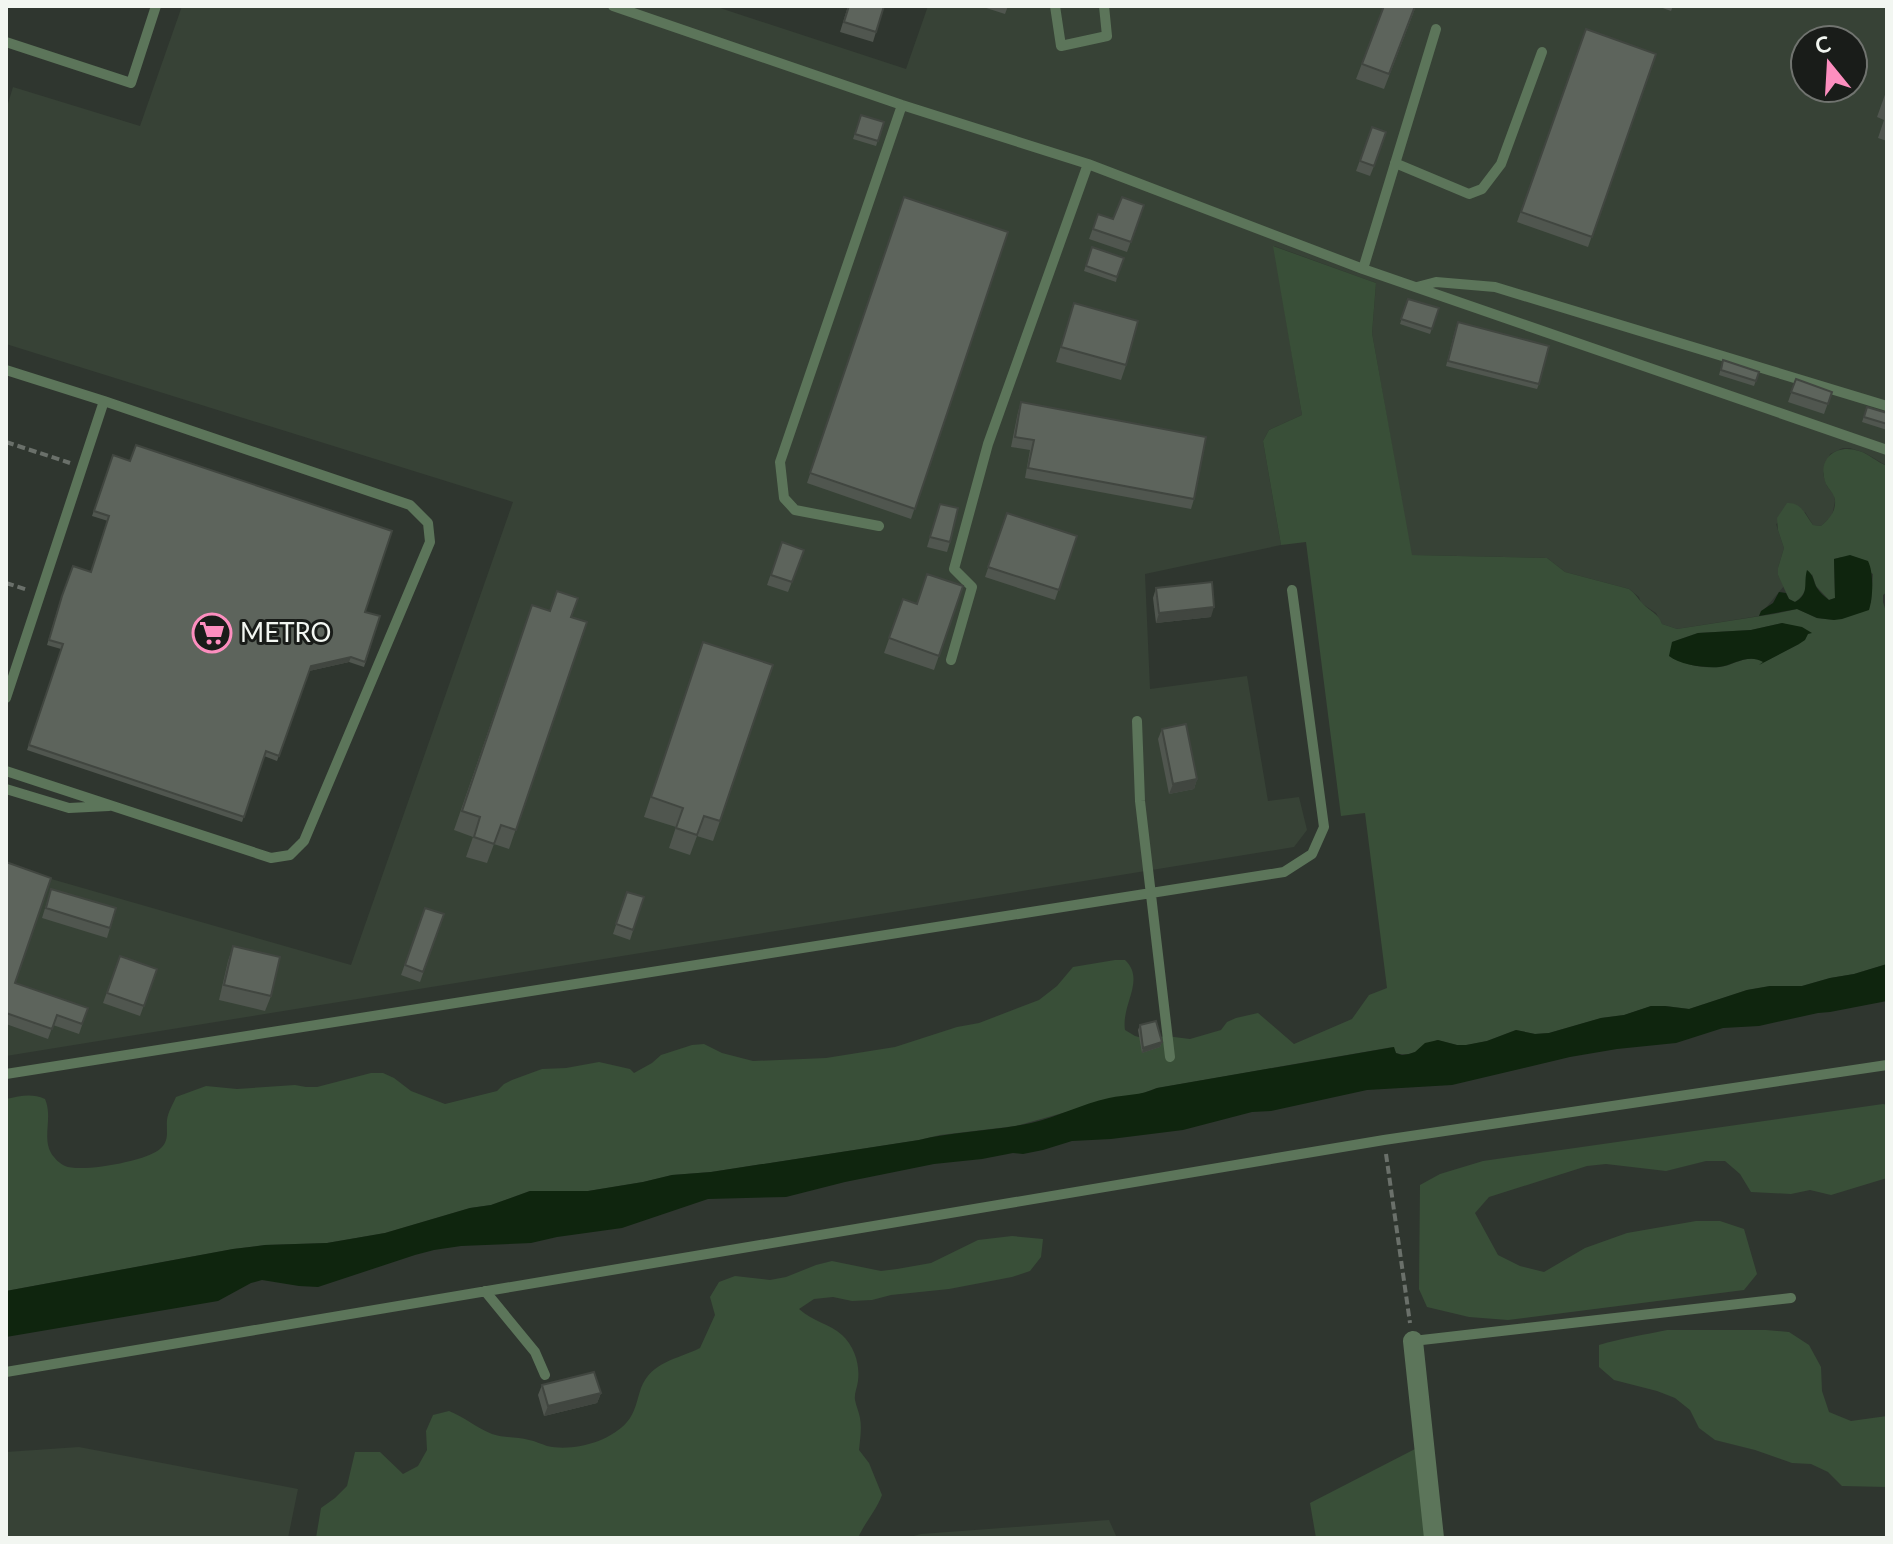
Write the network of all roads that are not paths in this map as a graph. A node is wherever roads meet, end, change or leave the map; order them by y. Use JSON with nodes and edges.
{"nodes":[{"id":1,"x":156,"y":6,"type":"edge"},
{"id":2,"x":613,"y":6,"type":"edge"},
{"id":3,"x":1055,"y":6,"type":"edge"},
{"id":4,"x":1104,"y":6,"type":"edge"},
{"id":5,"x":1436,"y":29,"type":"dead end"},
{"id":6,"x":6,"y":42,"type":"edge"},
{"id":7,"x":1542,"y":52,"type":"dead end"},
{"id":8,"x":902,"y":105,"type":"junction"},
{"id":9,"x":1395,"y":163,"type":"junction"},
{"id":10,"x":1088,"y":164,"type":"junction"},
{"id":11,"x":1363,"y":269,"type":"junction"},
{"id":12,"x":1415,"y":287,"type":"junction"},
{"id":13,"x":6,"y":370,"type":"edge"},
{"id":14,"x":104,"y":401,"type":"junction"},
{"id":15,"x":1887,"y":406,"type":"edge"},
{"id":16,"x":1887,"y":450,"type":"edge"},
{"id":17,"x":879,"y":526,"type":"dead end"},
{"id":18,"x":1292,"y":590,"type":"dead end"},
{"id":19,"x":951,"y":660,"type":"dead end"},
{"id":20,"x":6,"y":698,"type":"edge"},
{"id":21,"x":1137,"y":721,"type":"dead end"},
{"id":22,"x":6,"y":771,"type":"edge"},
{"id":23,"x":6,"y":789,"type":"edge"},
{"id":24,"x":115,"y":806,"type":"junction"},
{"id":25,"x":1152,"y":893,"type":"junction"},
{"id":26,"x":1170,"y":1057,"type":"dead end"},
{"id":27,"x":1887,"y":1065,"type":"edge"},
{"id":28,"x":6,"y":1074,"type":"edge"},
{"id":29,"x":485,"y":1291,"type":"junction"},
{"id":30,"x":1791,"y":1298,"type":"dead end"},
{"id":31,"x":1413,"y":1341,"type":"joint"},
{"id":32,"x":6,"y":1372,"type":"edge"},
{"id":33,"x":545,"y":1375,"type":"dead end"},
{"id":34,"x":1434,"y":1538,"type":"edge"}],
"edges":[{"from":1,"to":6,"type":"lane"},
{"from":2,"to":8,"type":"lane"},
{"from":3,"to":4,"type":"lane"},
{"from":5,"to":9,"type":"lane"},
{"from":7,"to":9,"type":"lane"},
{"from":8,"to":10,"type":"lane"},
{"from":8,"to":17,"type":"lane"},
{"from":9,"to":11,"type":"lane"},
{"from":10,"to":11,"type":"lane"},
{"from":10,"to":19,"type":"lane"},
{"from":11,"to":12,"type":"lane"},
{"from":12,"to":15,"type":"lane"},
{"from":12,"to":16,"type":"lane"},
{"from":13,"to":14,"type":"lane"},
{"from":14,"to":20,"type":"lane"},
{"from":14,"to":24,"type":"lane"},
{"from":18,"to":25,"type":"lane"},
{"from":21,"to":25,"type":"lane"},
{"from":22,"to":24,"type":"lane"},
{"from":23,"to":24,"type":"lane"},
{"from":25,"to":26,"type":"lane"},
{"from":25,"to":28,"type":"lane"},
{"from":27,"to":29,"type":"lane"},
{"from":29,"to":32,"type":"lane"},
{"from":29,"to":33,"type":"lane"},
{"from":30,"to":31,"type":"lane"},
{"from":31,"to":34,"type":"street"}]}
